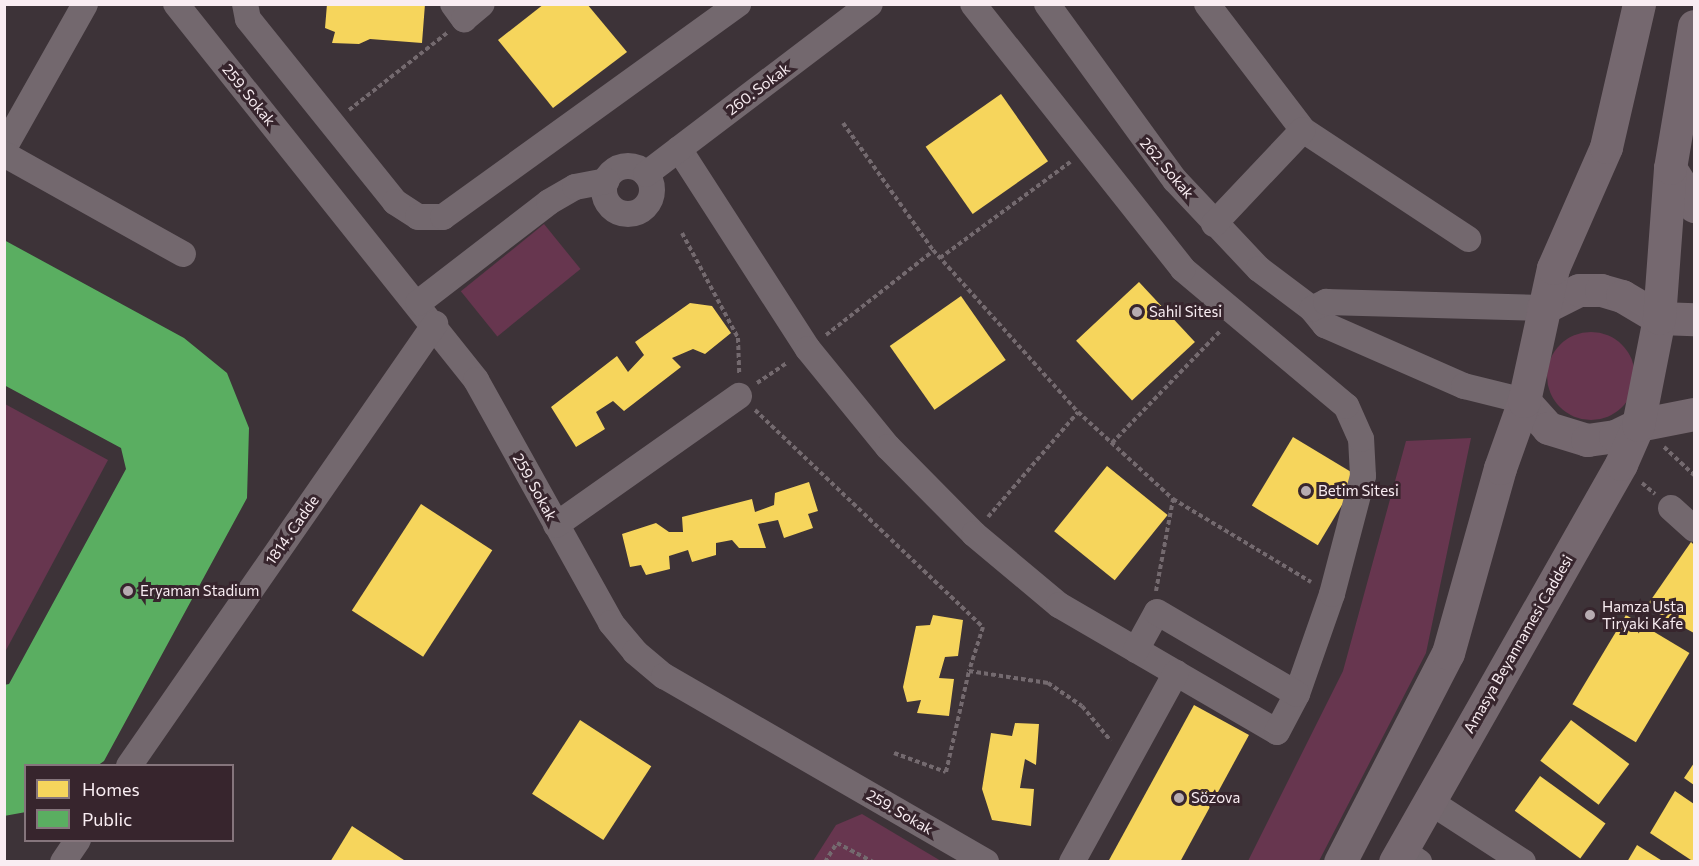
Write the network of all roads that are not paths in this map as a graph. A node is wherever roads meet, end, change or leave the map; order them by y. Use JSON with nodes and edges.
{"nodes":[{"id":1,"x":85,"y":4,"type":"edge"},
{"id":2,"x":176,"y":4,"type":"edge"},
{"id":3,"x":245,"y":4,"type":"edge"},
{"id":4,"x":738,"y":4,"type":"edge"},
{"id":5,"x":870,"y":4,"type":"edge"},
{"id":6,"x":973,"y":4,"type":"edge"},
{"id":7,"x":1047,"y":4,"type":"edge"},
{"id":8,"x":1207,"y":4,"type":"edge"},
{"id":9,"x":1639,"y":4,"type":"edge"},
{"id":10,"x":1695,"y":26,"type":"edge"},
{"id":11,"x":1303,"y":130,"type":"junction"},
{"id":12,"x":4,"y":148,"type":"edge"},
{"id":13,"x":679,"y":149,"type":"junction"},
{"id":14,"x":4,"y":154,"type":"edge"},
{"id":15,"x":1670,"y":168,"type":"junction"},
{"id":16,"x":646,"y":174,"type":"junction"},
{"id":17,"x":606,"y":181,"type":"junction"},
{"id":18,"x":1695,"y":206,"type":"edge"},
{"id":19,"x":1214,"y":224,"type":"junction"},
{"id":20,"x":1468,"y":239,"type":"dead end"},
{"id":21,"x":183,"y":254,"type":"dead end"},
{"id":22,"x":418,"y":303,"type":"junction"},
{"id":23,"x":1544,"y":308,"type":"junction"},
{"id":24,"x":1311,"y":309,"type":"junction"},
{"id":25,"x":1659,"y":318,"type":"junction"},
{"id":26,"x":1695,"y":319,"type":"edge"},
{"id":27,"x":435,"y":324,"type":"junction"},
{"id":28,"x":739,"y":396,"type":"road end"},
{"id":29,"x":1524,"y":401,"type":"junction"},
{"id":30,"x":1695,"y":414,"type":"edge"},
{"id":31,"x":1638,"y":425,"type":"junction"},
{"id":32,"x":1671,"y":508,"type":"road end"},
{"id":33,"x":556,"y":525,"type":"junction"},
{"id":34,"x":1695,"y":529,"type":"edge"},
{"id":35,"x":1136,"y":650,"type":"junction"},
{"id":36,"x":1176,"y":673,"type":"junction"},
{"id":37,"x":1297,"y":694,"type":"junction"},
{"id":38,"x":130,"y":764,"type":"edge"},
{"id":39,"x":1429,"y":801,"type":"junction"},
{"id":40,"x":77,"y":842,"type":"edge"},
{"id":41,"x":1405,"y":858,"type":"edge"},
{"id":42,"x":63,"y":861,"type":"edge"},
{"id":43,"x":986,"y":861,"type":"edge"},
{"id":44,"x":1072,"y":861,"type":"edge"},
{"id":45,"x":1340,"y":861,"type":"edge"},
{"id":46,"x":1523,"y":861,"type":"edge"}],
"edges":[{"from":1,"to":12,"type":"street"},
{"from":2,"to":22,"type":"street","name":"259. Sokak"},
{"from":3,"to":4,"type":"street"},
{"from":5,"to":13,"type":"street","name":"260. Sokak"},
{"from":6,"to":37,"type":"street"},
{"from":7,"to":19,"type":"street","name":"262. Sokak"},
{"from":8,"to":11,"type":"street"},
{"from":9,"to":23,"type":"main road"},
{"from":10,"to":15,"type":"main road"},
{"from":11,"to":19,"type":"street"},
{"from":11,"to":20,"type":"street"},
{"from":13,"to":16,"type":"street","name":"260. Sokak"},
{"from":13,"to":35,"type":"street"},
{"from":14,"to":21,"type":"street"},
{"from":15,"to":18,"type":"main road"},
{"from":15,"to":25,"type":"main road"},
{"from":16,"to":17,"type":"street"},
{"from":16,"to":17,"type":"street"},
{"from":17,"to":22,"type":"street"},
{"from":19,"to":24,"type":"street","name":"262. Sokak"},
{"from":22,"to":27,"type":"street","name":"259. Sokak"},
{"from":23,"to":24,"type":"street"},
{"from":23,"to":25,"type":"main road"},
{"from":23,"to":29,"type":"main road"},
{"from":24,"to":29,"type":"street","name":"262. Sokak"},
{"from":25,"to":26,"type":"main road"},
{"from":25,"to":31,"type":"main road"},
{"from":27,"to":33,"type":"street","name":"259. Sokak"},
{"from":27,"to":38,"type":"street","name":"1814. Cadde"},
{"from":28,"to":33,"type":"street"},
{"from":29,"to":31,"type":"main road"},
{"from":29,"to":45,"type":"main road"},
{"from":30,"to":31,"type":"main road"},
{"from":31,"to":39,"type":"main road","name":"Amasya Beyannamesi Caddesi"},
{"from":32,"to":34,"type":"street"},
{"from":33,"to":43,"type":"street","name":"259. Sokak"},
{"from":35,"to":36,"type":"street"},
{"from":35,"to":37,"type":"street"},
{"from":36,"to":37,"type":"street"},
{"from":36,"to":44,"type":"street"},
{"from":39,"to":41,"type":"main road","name":"Amasya Beyannamesi Caddesi"},
{"from":39,"to":46,"type":"street"},
{"from":40,"to":42,"type":"street"}]}
